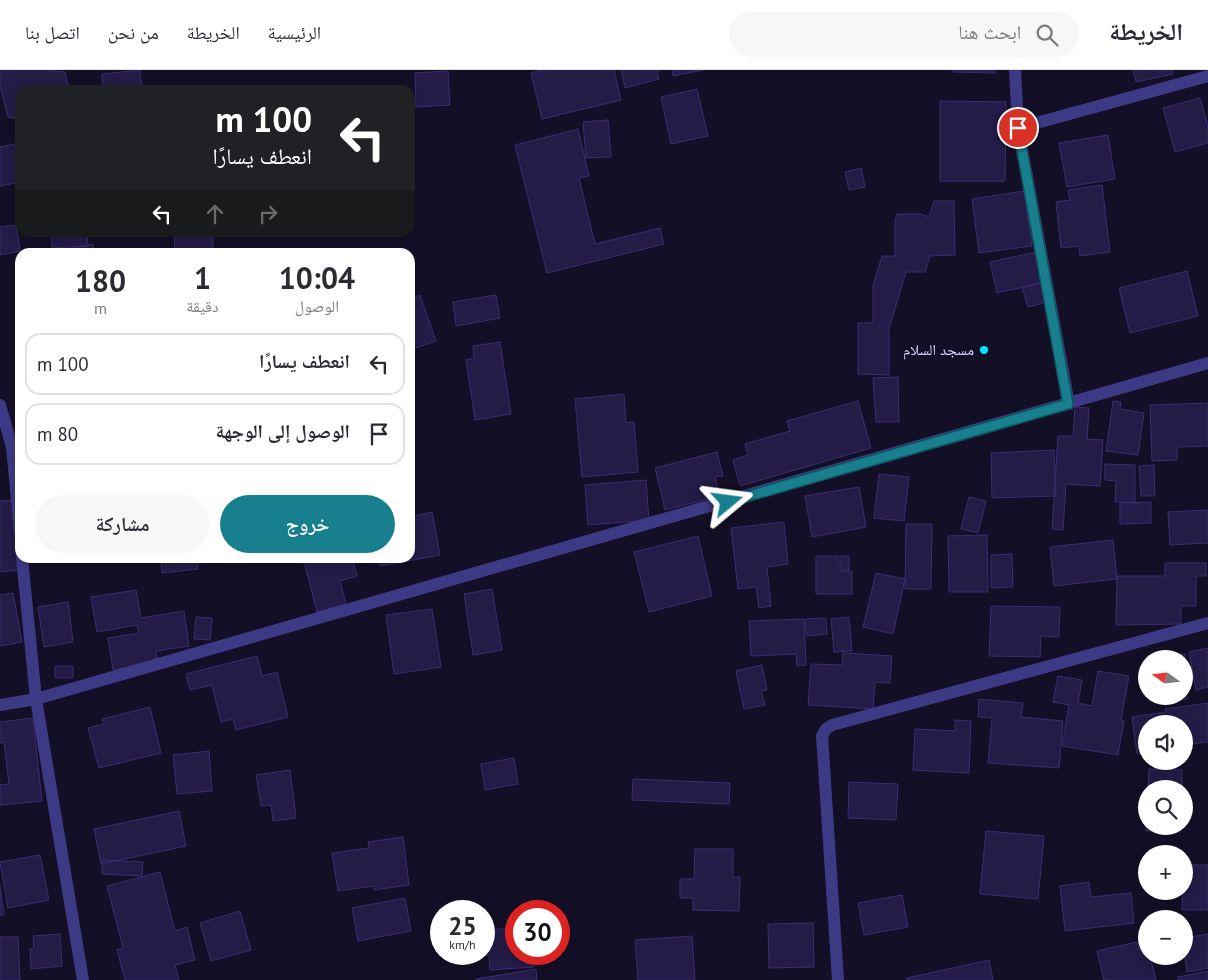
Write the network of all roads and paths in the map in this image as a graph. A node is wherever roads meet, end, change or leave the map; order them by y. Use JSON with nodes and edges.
{"nodes":[{"id":1,"x":1015,"y":70,"type":"edge"},
{"id":2,"x":1208,"y":76,"type":"edge"},
{"id":3,"x":1018,"y":128,"type":"junction"},
{"id":4,"x":1208,"y":364,"type":"edge"},
{"id":5,"x":1068,"y":404,"type":"junction"},
{"id":6,"x":0,"y":405,"type":"edge"},
{"id":7,"x":15,"y":479,"type":"edge"},
{"id":8,"x":22,"y":563,"type":"edge"},
{"id":9,"x":1208,"y":623,"type":"edge"},
{"id":10,"x":36,"y":699,"type":"junction"},
{"id":11,"x":0,"y":705,"type":"edge"},
{"id":12,"x":83,"y":980,"type":"edge"},
{"id":13,"x":838,"y":980,"type":"edge"}],
"edges":[{"from":1,"to":3,"type":"street"},
{"from":2,"to":3,"type":"street"},
{"from":3,"to":5,"type":"street"},
{"from":4,"to":5,"type":"street"},
{"from":5,"to":10,"type":"street"},
{"from":6,"to":7,"type":"street"},
{"from":8,"to":10,"type":"street"},
{"from":9,"to":13,"type":"street"},
{"from":10,"to":11,"type":"street"},
{"from":10,"to":12,"type":"street"}]}
